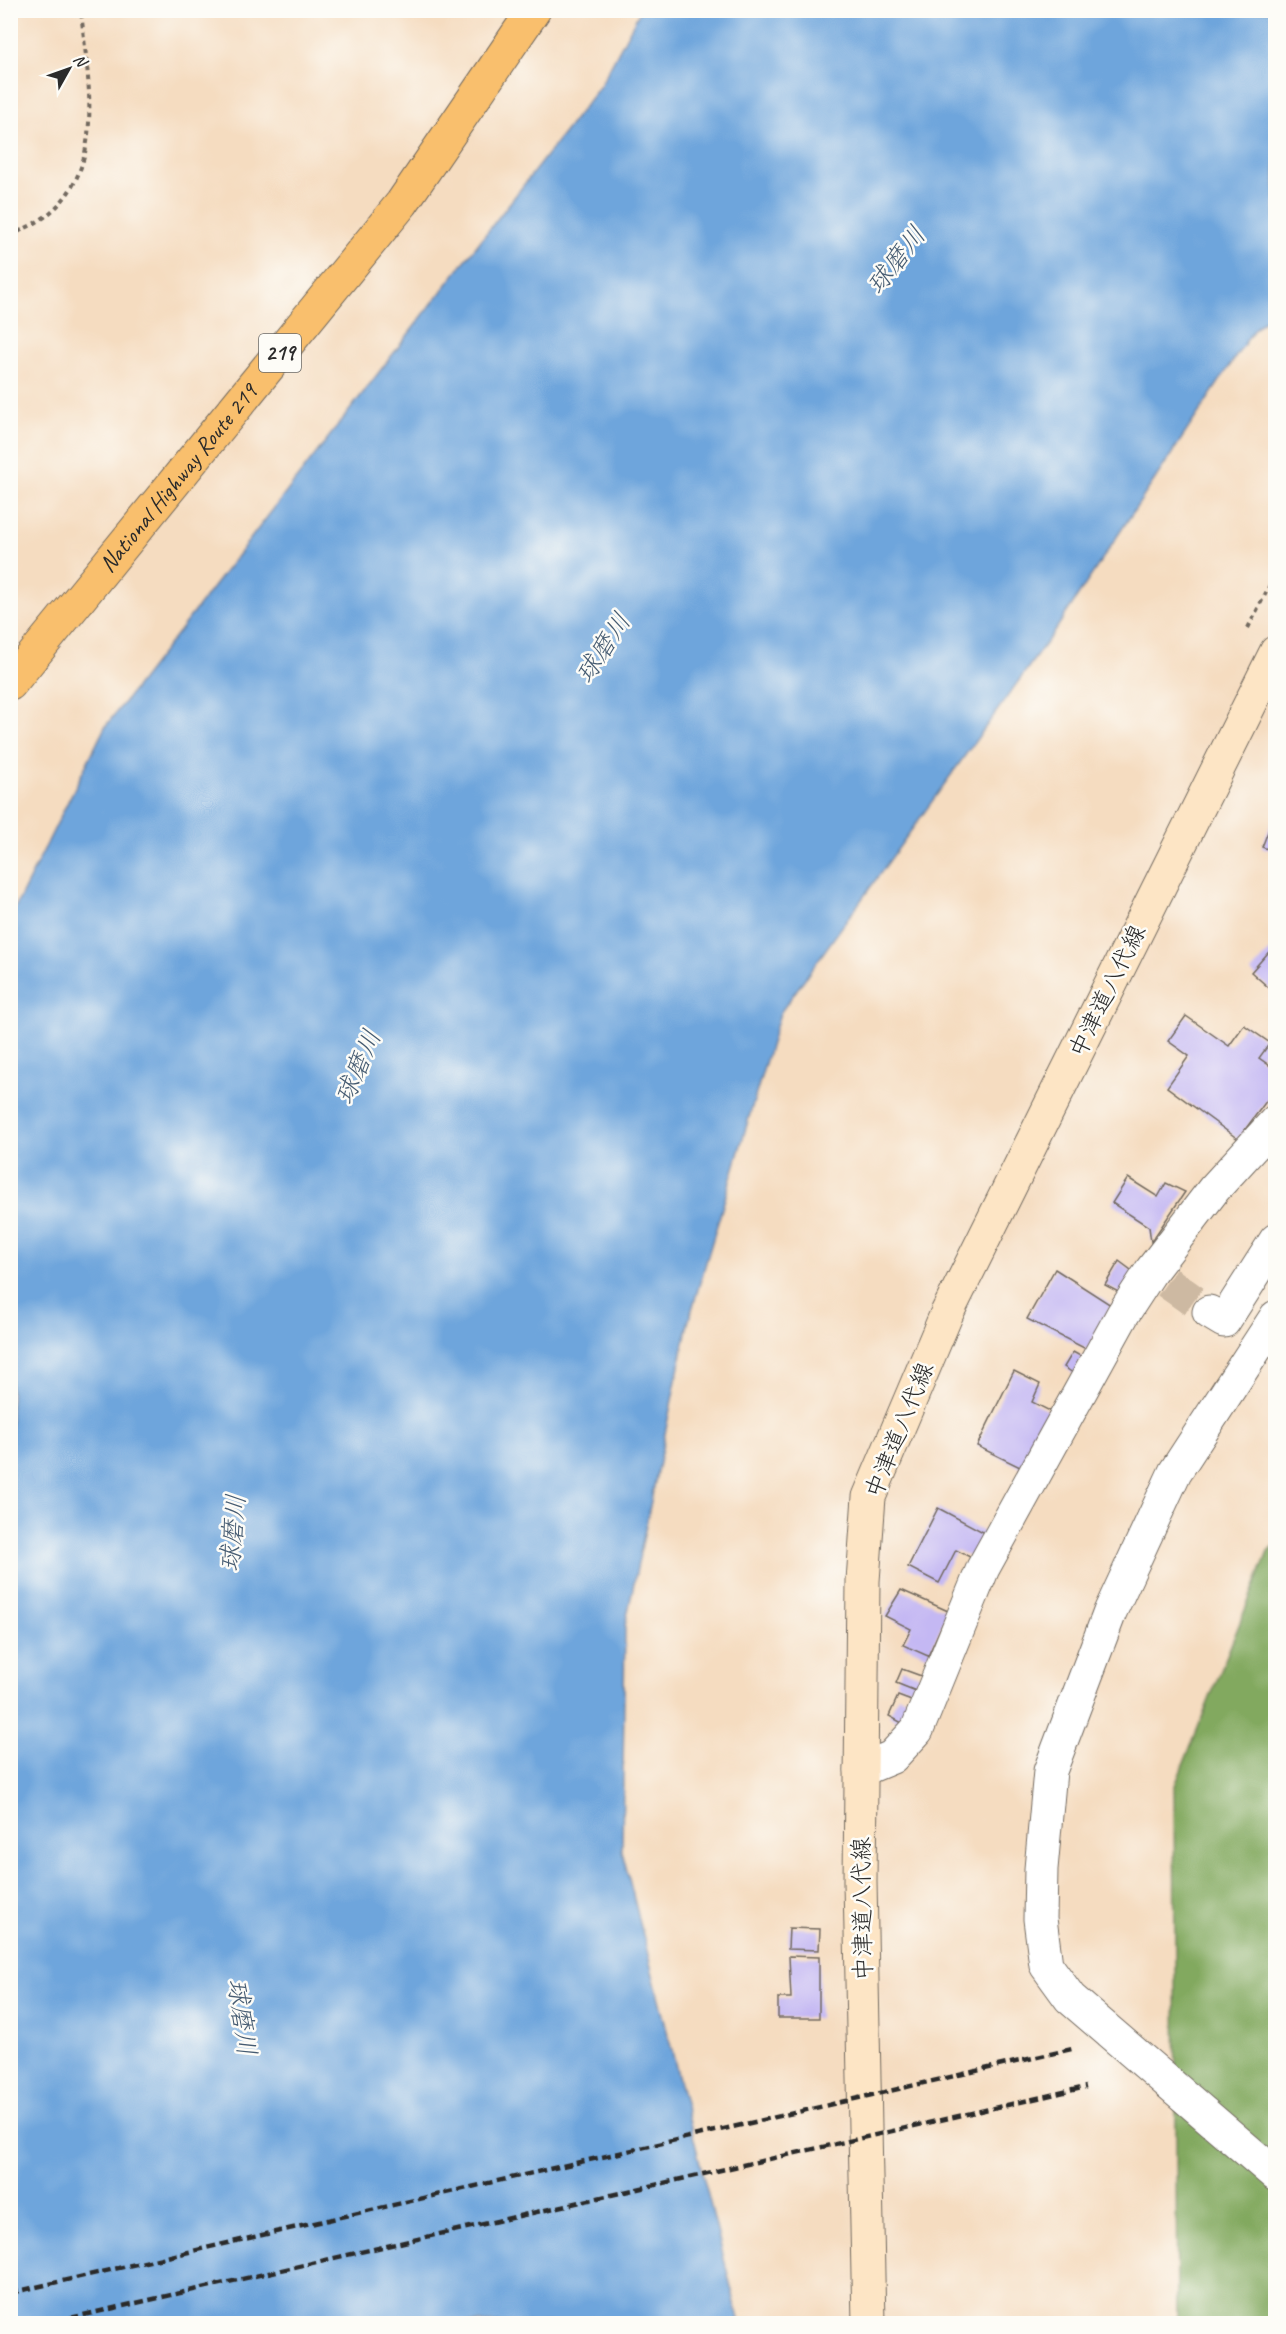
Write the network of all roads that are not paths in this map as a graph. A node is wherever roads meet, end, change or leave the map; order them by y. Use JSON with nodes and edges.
{"nodes":[{"id":1,"x":534,"y":10,"type":"edge"},
{"id":2,"x":1275,"y":652,"type":"edge"},
{"id":3,"x":10,"y":684,"type":"edge"},
{"id":4,"x":1275,"y":1120,"type":"edge"},
{"id":5,"x":1275,"y":1240,"type":"edge"},
{"id":6,"x":1209,"y":1312,"type":"tunnel mouth"},
{"id":7,"x":1275,"y":1317,"type":"edge"},
{"id":8,"x":861,"y":1770,"type":"junction"},
{"id":9,"x":1275,"y":2175,"type":"edge"},
{"id":10,"x":869,"y":2324,"type":"edge"}],
"edges":[{"from":1,"to":3,"type":"highway","name":"National Highway Route 219","number":"219"},
{"from":2,"to":8,"type":"main road","name":"中津道八代線"},
{"from":4,"to":8,"type":"street"},
{"from":5,"to":6,"type":"street"},
{"from":7,"to":9,"type":"street"},
{"from":8,"to":10,"type":"main road","name":"中津道八代線"}]}
